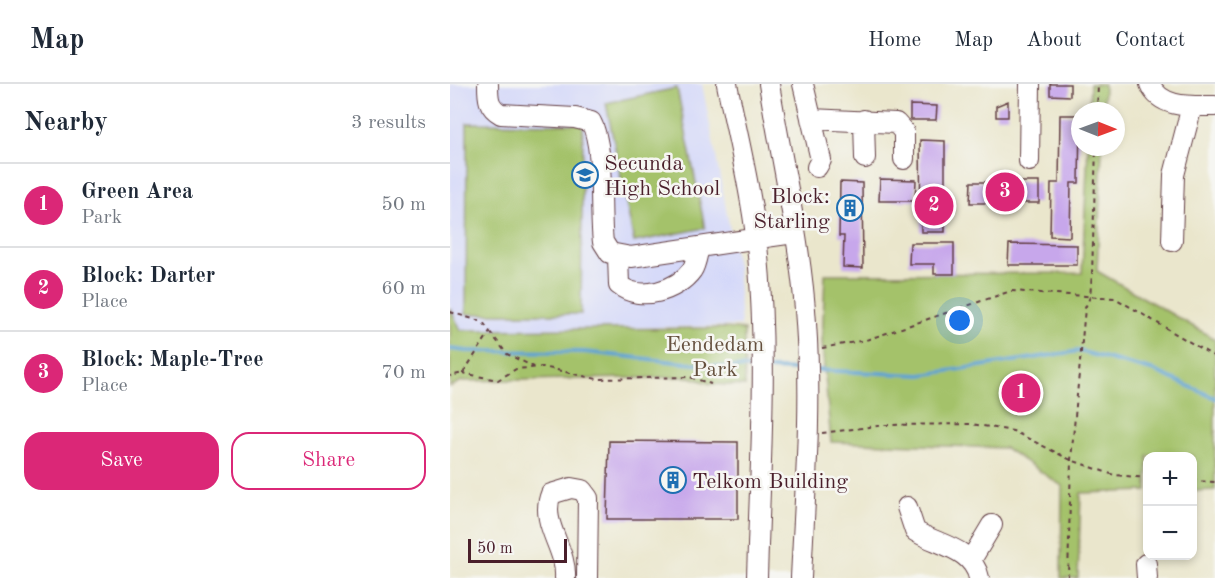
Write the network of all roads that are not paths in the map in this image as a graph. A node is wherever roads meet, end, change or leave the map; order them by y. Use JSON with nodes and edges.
{"nodes":[{"id":1,"x":488,"y":84,"type":"edge"},
{"id":2,"x":727,"y":84,"type":"edge"},
{"id":3,"x":769,"y":84,"type":"edge"},
{"id":4,"x":803,"y":84,"type":"edge"},
{"id":5,"x":1030,"y":84,"type":"edge"},
{"id":6,"x":1150,"y":84,"type":"edge"},
{"id":7,"x":1192,"y":106,"type":"junction"},
{"id":8,"x":1215,"y":106,"type":"edge"},
{"id":9,"x":811,"y":119,"type":"junction"},
{"id":10,"x":864,"y":120,"type":"junction"},
{"id":11,"x":865,"y":158,"type":"dead end"},
{"id":12,"x":904,"y":159,"type":"dead end"},
{"id":13,"x":1029,"y":161,"type":"dead end"},
{"id":14,"x":817,"y":167,"type":"dead end"},
{"id":15,"x":794,"y":233,"type":"junction"},
{"id":16,"x":756,"y":238,"type":"junction"},
{"id":17,"x":1172,"y":241,"type":"dead end"},
{"id":18,"x":699,"y":247,"type":"junction"},
{"id":19,"x":618,"y":256,"type":"junction"},
{"id":20,"x":907,"y":507,"type":"dead end"},
{"id":21,"x":992,"y":525,"type":"dead end"},
{"id":22,"x":975,"y":569,"type":"edge"},
{"id":23,"x":565,"y":578,"type":"edge"},
{"id":24,"x":586,"y":578,"type":"edge"},
{"id":25,"x":757,"y":578,"type":"edge"},
{"id":26,"x":801,"y":578,"type":"edge"}],
"edges":[{"from":1,"to":19,"type":"street"},
{"from":2,"to":16,"type":"street"},
{"from":3,"to":15,"type":"street"},
{"from":4,"to":9,"type":"street"},
{"from":5,"to":13,"type":"street"},
{"from":6,"to":7,"type":"street"},
{"from":7,"to":8,"type":"street"},
{"from":7,"to":17,"type":"street"},
{"from":9,"to":10,"type":"street"},
{"from":9,"to":14,"type":"street"},
{"from":10,"to":11,"type":"street"},
{"from":10,"to":12,"type":"street"},
{"from":15,"to":16,"type":"street"},
{"from":15,"to":26,"type":"street"},
{"from":16,"to":18,"type":"street"},
{"from":16,"to":25,"type":"street"},
{"from":18,"to":19,"type":"street"},
{"from":18,"to":19,"type":"street"},
{"from":20,"to":22,"type":"street"},
{"from":21,"to":22,"type":"street"},
{"from":23,"to":24,"type":"street"}]}
